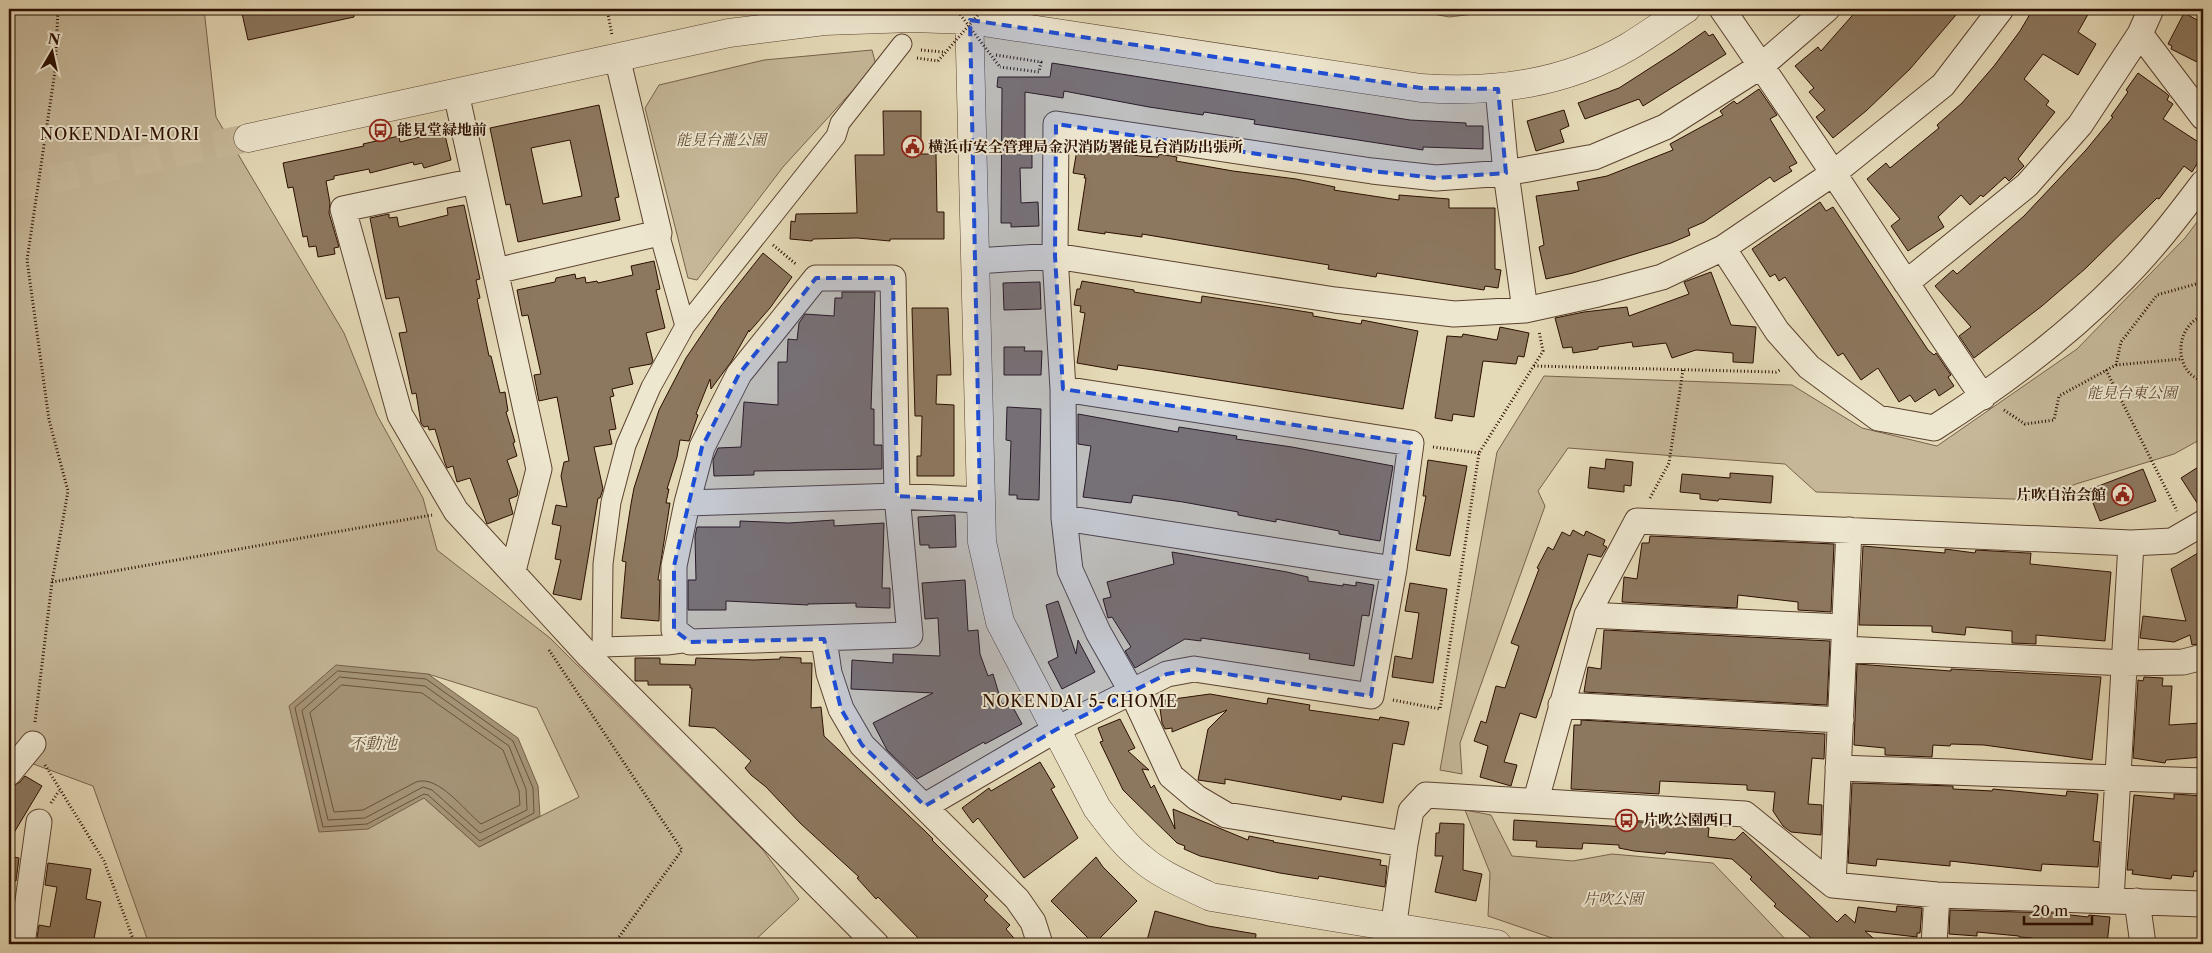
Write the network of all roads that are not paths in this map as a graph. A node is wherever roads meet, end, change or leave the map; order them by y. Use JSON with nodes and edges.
{"nodes":[{"id":1,"x":1686,"y":9,"type":"edge"},
{"id":2,"x":1722,"y":9,"type":"edge"},
{"id":3,"x":1827,"y":9,"type":"edge"},
{"id":4,"x":2001,"y":9,"type":"edge"},
{"id":5,"x":2152,"y":9,"type":"edge"},
{"id":6,"x":970,"y":14,"type":"edge"},
{"id":7,"x":2140,"y":34,"type":"junction"},
{"id":8,"x":614,"y":46,"type":"junction"},
{"id":9,"x":907,"y":47,"type":"road end"},
{"id":10,"x":1761,"y":66,"type":"junction"},
{"id":11,"x":1498,"y":89,"type":"junction"},
{"id":12,"x":456,"y":93,"type":"junction"},
{"id":13,"x":2203,"y":117,"type":"edge"},
{"id":14,"x":248,"y":138,"type":"tunnel mouth"},
{"id":15,"x":1835,"y":172,"type":"junction"},
{"id":16,"x":1506,"y":173,"type":"junction"},
{"id":17,"x":475,"y":181,"type":"junction"},
{"id":18,"x":2203,"y":183,"type":"edge"},
{"id":19,"x":659,"y":233,"type":"junction"},
{"id":20,"x":1723,"y":248,"type":"junction"},
{"id":21,"x":1055,"y":256,"type":"junction"},
{"id":22,"x":976,"y":261,"type":"junction"},
{"id":23,"x":496,"y":271,"type":"junction"},
{"id":24,"x":1906,"y":283,"type":"junction"},
{"id":25,"x":1530,"y":309,"type":"junction"},
{"id":26,"x":685,"y":326,"type":"junction"},
{"id":27,"x":1063,"y":389,"type":"junction"},
{"id":28,"x":1983,"y":396,"type":"junction"},
{"id":29,"x":897,"y":496,"type":"junction"},
{"id":30,"x":980,"y":500,"type":"junction"},
{"id":31,"x":687,"y":503,"type":"junction"},
{"id":32,"x":1064,"y":518,"type":"junction"},
{"id":33,"x":2196,"y":528,"type":"edge"},
{"id":34,"x":1849,"y":530,"type":"junction"},
{"id":35,"x":2131,"y":543,"type":"junction"},
{"id":36,"x":1394,"y":569,"type":"junction"},
{"id":37,"x":513,"y":571,"type":"junction"},
{"id":38,"x":1587,"y":615,"type":"junction"},
{"id":39,"x":1844,"y":638,"type":"junction"},
{"id":40,"x":824,"y":639,"type":"junction"},
{"id":41,"x":690,"y":642,"type":"junction"},
{"id":42,"x":596,"y":652,"type":"junction"},
{"id":43,"x":2203,"y":657,"type":"edge"},
{"id":44,"x":2125,"y":663,"type":"junction"},
{"id":45,"x":1132,"y":692,"type":"junction"},
{"id":46,"x":1561,"y":705,"type":"junction"},
{"id":47,"x":1840,"y":720,"type":"junction"},
{"id":48,"x":1057,"y":729,"type":"junction"},
{"id":49,"x":32,"y":744,"type":"road end"},
{"id":50,"x":1838,"y":768,"type":"junction"},
{"id":51,"x":9,"y":773,"type":"edge"},
{"id":52,"x":2118,"y":779,"type":"junction"},
{"id":53,"x":2203,"y":781,"type":"edge"},
{"id":54,"x":1536,"y":800,"type":"junction"},
{"id":55,"x":925,"y":806,"type":"junction"},
{"id":56,"x":39,"y":822,"type":"dead end"},
{"id":57,"x":1405,"y":844,"type":"junction"},
{"id":58,"x":1833,"y":885,"type":"junction"},
{"id":59,"x":1937,"y":894,"type":"junction"},
{"id":60,"x":2111,"y":900,"type":"junction"},
{"id":61,"x":2137,"y":901,"type":"junction"},
{"id":62,"x":2203,"y":904,"type":"edge"},
{"id":63,"x":1393,"y":935,"type":"edge"},
{"id":64,"x":22,"y":944,"type":"edge"},
{"id":65,"x":876,"y":944,"type":"edge"},
{"id":66,"x":1040,"y":944,"type":"edge"},
{"id":67,"x":1497,"y":944,"type":"edge"},
{"id":68,"x":1934,"y":944,"type":"edge"},
{"id":69,"x":2143,"y":944,"type":"edge"}],
"edges":[{"from":1,"to":11,"type":"street"},
{"from":2,"to":10,"type":"street"},
{"from":3,"to":10,"type":"street"},
{"from":4,"to":15,"type":"street"},
{"from":5,"to":7,"type":"street"},
{"from":6,"to":8,"type":"street"},
{"from":6,"to":11,"type":"street"},
{"from":6,"to":22,"type":"street"},
{"from":7,"to":13,"type":"street"},
{"from":7,"to":24,"type":"street"},
{"from":8,"to":12,"type":"street"},
{"from":8,"to":19,"type":"street"},
{"from":9,"to":26,"type":"street"},
{"from":10,"to":15,"type":"street"},
{"from":10,"to":16,"type":"street"},
{"from":11,"to":16,"type":"street"},
{"from":12,"to":14,"type":"street"},
{"from":12,"to":17,"type":"street"},
{"from":15,"to":20,"type":"street"},
{"from":15,"to":24,"type":"street"},
{"from":16,"to":21,"type":"street"},
{"from":16,"to":25,"type":"street"},
{"from":17,"to":23,"type":"street"},
{"from":17,"to":37,"type":"street"},
{"from":18,"to":28,"type":"street"},
{"from":19,"to":23,"type":"street"},
{"from":19,"to":26,"type":"street"},
{"from":20,"to":25,"type":"street"},
{"from":20,"to":28,"type":"street"},
{"from":21,"to":22,"type":"street"},
{"from":21,"to":25,"type":"street"},
{"from":21,"to":27,"type":"street"},
{"from":22,"to":30,"type":"street"},
{"from":23,"to":37,"type":"street"},
{"from":24,"to":28,"type":"street"},
{"from":26,"to":42,"type":"street"},
{"from":27,"to":32,"type":"street"},
{"from":27,"to":36,"type":"street"},
{"from":29,"to":30,"type":"street"},
{"from":29,"to":31,"type":"street"},
{"from":29,"to":31,"type":"street"},
{"from":29,"to":40,"type":"street"},
{"from":30,"to":48,"type":"street"},
{"from":31,"to":41,"type":"street"},
{"from":32,"to":36,"type":"street"},
{"from":32,"to":45,"type":"street"},
{"from":33,"to":35,"type":"street"},
{"from":34,"to":35,"type":"street"},
{"from":34,"to":38,"type":"street"},
{"from":34,"to":39,"type":"street"},
{"from":35,"to":44,"type":"street"},
{"from":36,"to":45,"type":"street"},
{"from":37,"to":42,"type":"street"},
{"from":38,"to":39,"type":"street"},
{"from":38,"to":46,"type":"street"},
{"from":39,"to":44,"type":"street"},
{"from":39,"to":47,"type":"street"},
{"from":40,"to":41,"type":"street"},
{"from":40,"to":55,"type":"street"},
{"from":41,"to":42,"type":"street"},
{"from":42,"to":65,"type":"street"},
{"from":43,"to":44,"type":"street"},
{"from":44,"to":52,"type":"street"},
{"from":45,"to":48,"type":"street"},
{"from":45,"to":57,"type":"street"},
{"from":46,"to":47,"type":"street"},
{"from":46,"to":54,"type":"street"},
{"from":47,"to":50,"type":"street"},
{"from":48,"to":55,"type":"street"},
{"from":48,"to":63,"type":"street"},
{"from":49,"to":51,"type":"street"},
{"from":50,"to":52,"type":"street"},
{"from":50,"to":58,"type":"street"},
{"from":52,"to":53,"type":"street"},
{"from":52,"to":60,"type":"street"},
{"from":54,"to":57,"type":"street"},
{"from":54,"to":58,"type":"street"},
{"from":55,"to":66,"type":"street"},
{"from":56,"to":64,"type":"street"},
{"from":57,"to":63,"type":"street"},
{"from":58,"to":59,"type":"street"},
{"from":59,"to":60,"type":"street"},
{"from":59,"to":68,"type":"street"},
{"from":60,"to":61,"type":"street"},
{"from":61,"to":62,"type":"street"},
{"from":61,"to":69,"type":"street"},
{"from":63,"to":67,"type":"street"}]}
